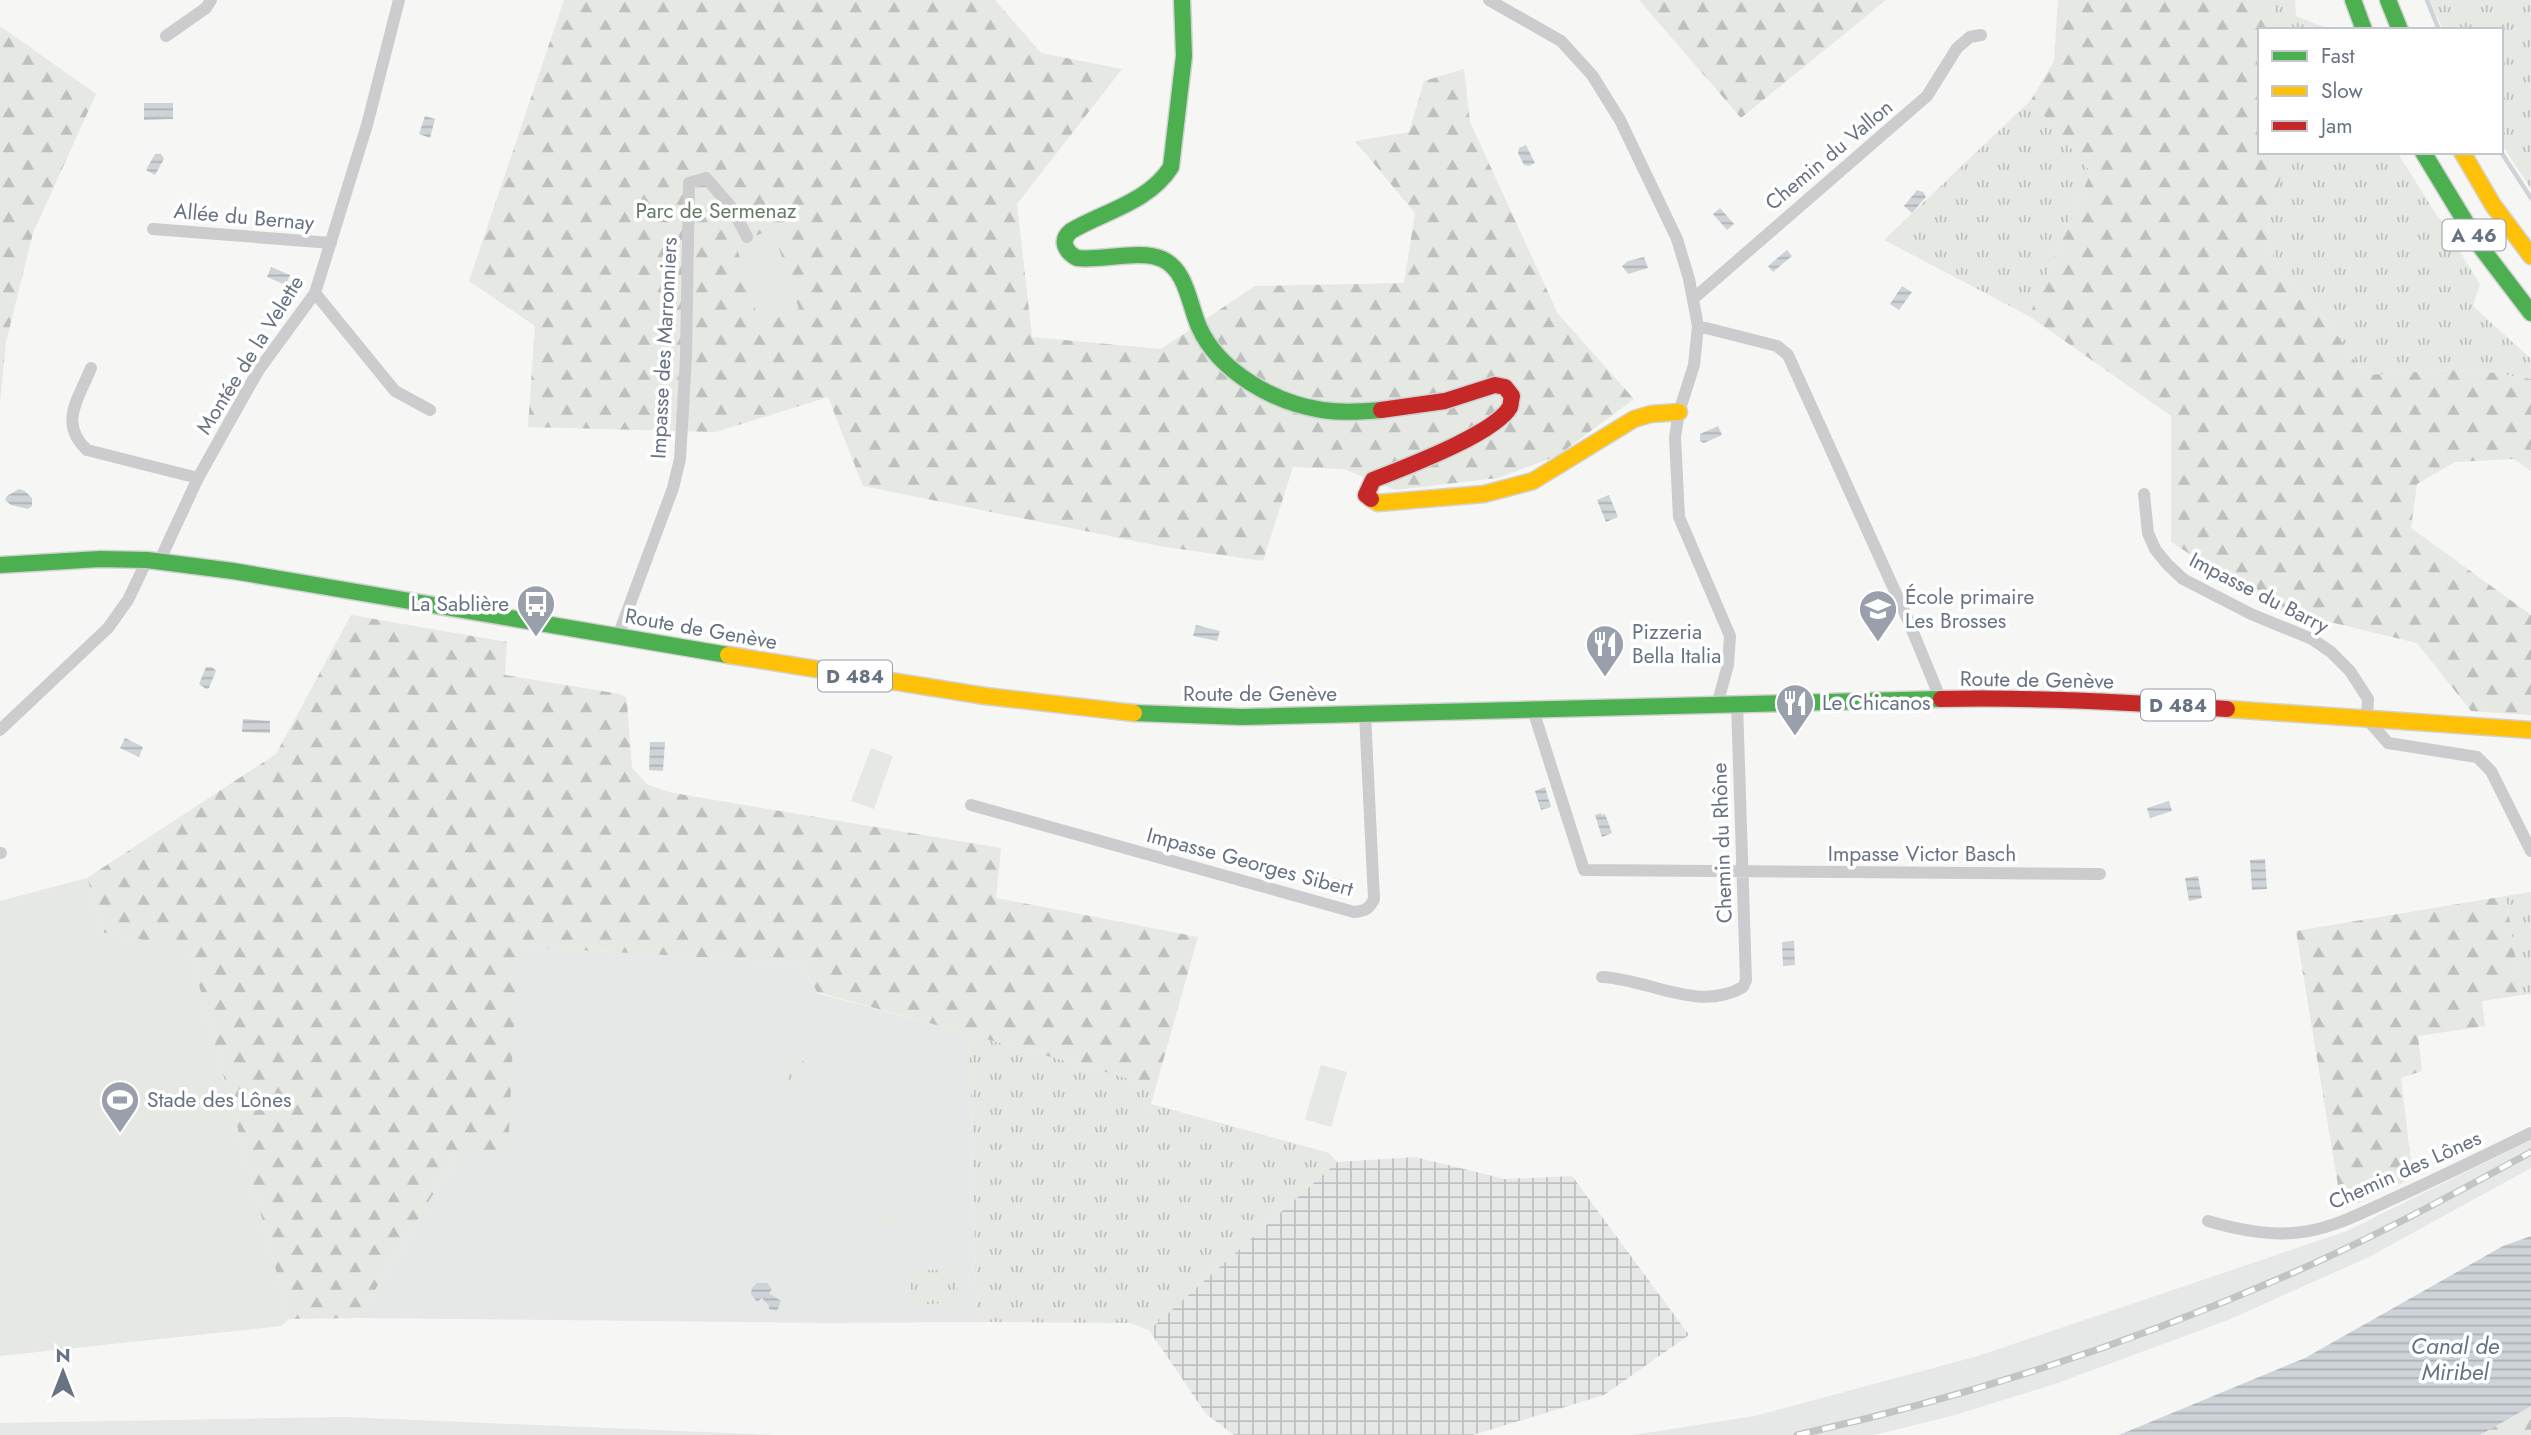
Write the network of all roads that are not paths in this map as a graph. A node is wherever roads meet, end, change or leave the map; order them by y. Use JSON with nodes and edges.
{"nodes":[{"id":1,"x":211,"y":0,"type":"edge"},
{"id":2,"x":399,"y":0,"type":"edge"},
{"id":3,"x":1182,"y":0,"type":"edge"},
{"id":4,"x":1489,"y":0,"type":"edge"},
{"id":5,"x":2353,"y":0,"type":"edge"},
{"id":6,"x":2388,"y":0,"type":"edge"},
{"id":7,"x":2363,"y":28,"type":"edge"},
{"id":8,"x":2399,"y":28,"type":"edge"},
{"id":9,"x":1981,"y":35,"type":"dead end"},
{"id":10,"x":166,"y":36,"type":"dead end"},
{"id":11,"x":2424,"y":154,"type":"edge"},
{"id":12,"x":2463,"y":154,"type":"edge"},
{"id":13,"x":153,"y":229,"type":"dead end"},
{"id":14,"x":747,"y":237,"type":"dead end"},
{"id":15,"x":331,"y":243,"type":"junction"},
{"id":16,"x":2531,"y":256,"type":"edge"},
{"id":17,"x":315,"y":293,"type":"junction"},
{"id":18,"x":1693,"y":299,"type":"junction"},
{"id":19,"x":2531,"y":313,"type":"edge"},
{"id":20,"x":1698,"y":326,"type":"junction"},
{"id":21,"x":91,"y":368,"type":"dead end"},
{"id":22,"x":430,"y":410,"type":"dead end"},
{"id":23,"x":1679,"y":412,"type":"junction"},
{"id":24,"x":198,"y":478,"type":"junction"},
{"id":25,"x":2144,"y":494,"type":"dead end"},
{"id":26,"x":153,"y":561,"type":"junction"},
{"id":27,"x":0,"y":565,"type":"edge"},
{"id":28,"x":618,"y":636,"type":"junction"},
{"id":29,"x":1941,"y":700,"type":"junction"},
{"id":30,"x":1717,"y":705,"type":"junction"},
{"id":31,"x":1737,"y":705,"type":"junction"},
{"id":32,"x":1533,"y":710,"type":"junction"},
{"id":33,"x":1364,"y":714,"type":"junction"},
{"id":34,"x":2367,"y":719,"type":"junction"},
{"id":35,"x":0,"y":730,"type":"edge"},
{"id":36,"x":2531,"y":730,"type":"edge"},
{"id":37,"x":971,"y":805,"type":"dead end"},
{"id":38,"x":2531,"y":852,"type":"edge"},
{"id":39,"x":1743,"y":873,"type":"junction"},
{"id":40,"x":2101,"y":874,"type":"dead end"},
{"id":41,"x":1602,"y":977,"type":"dead end"},
{"id":42,"x":2531,"y":1133,"type":"edge"},
{"id":43,"x":2208,"y":1221,"type":"dead end"}],
"edges":[{"from":1,"to":10,"type":"street"},
{"from":2,"to":15,"type":"street","name":"Montée de la Velette"},
{"from":3,"to":23,"type":"main road"},
{"from":4,"to":18,"type":"street"},
{"from":5,"to":7,"type":"main road"},
{"from":6,"to":8,"type":"main road"},
{"from":9,"to":18,"type":"street","name":"Chemin du Vallon"},
{"from":11,"to":19,"type":"main road","number":"A 46"},
{"from":12,"to":16,"type":"main road","number":"A 46"},
{"from":13,"to":15,"type":"street","name":"Allée du Bernay"},
{"from":14,"to":28,"type":"street","name":"Impasse des Marronniers"},
{"from":15,"to":17,"type":"street","name":"Montée de la Velette"},
{"from":17,"to":22,"type":"street"},
{"from":17,"to":24,"type":"street","name":"Montée de la Velette"},
{"from":18,"to":20,"type":"street"},
{"from":20,"to":23,"type":"street"},
{"from":20,"to":29,"type":"street"},
{"from":21,"to":24,"type":"street"},
{"from":23,"to":30,"type":"street"},
{"from":24,"to":26,"type":"street","name":"Montée de la Velette"},
{"from":25,"to":34,"type":"street","name":"Impasse du Barry"},
{"from":26,"to":27,"type":"main road","name":"Route de Genève","number":"D 484"},
{"from":26,"to":28,"type":"main road","name":"Route de Genève","number":"D 484"},
{"from":26,"to":35,"type":"street","name":"Montée de la Velette"},
{"from":28,"to":33,"type":"main road","name":"Route de Genève","number":"D 484"},
{"from":29,"to":31,"type":"main road","name":"Route de Genève","number":"D 484"},
{"from":29,"to":34,"type":"main road","name":"Route de Genève","number":"D 484"},
{"from":30,"to":31,"type":"main road","name":"Route de Genève","number":"D 484"},
{"from":30,"to":32,"type":"main road","name":"Route de Genève","number":"D 484"},
{"from":31,"to":39,"type":"street","name":"Chemin du Rhône"},
{"from":32,"to":33,"type":"main road","name":"Route de Genève","number":"D 484"},
{"from":32,"to":39,"type":"street","name":"Impasse Victor Basch"},
{"from":33,"to":37,"type":"street","name":"Impasse Georges Sibert"},
{"from":34,"to":36,"type":"main road","name":"Route de Genève","number":"D 484"},
{"from":34,"to":38,"type":"street"},
{"from":39,"to":40,"type":"street","name":"Impasse Victor Basch"},
{"from":39,"to":41,"type":"street","name":"Chemin du Rhône"},
{"from":42,"to":43,"type":"street","name":"Chemin des Lônes"}]}
